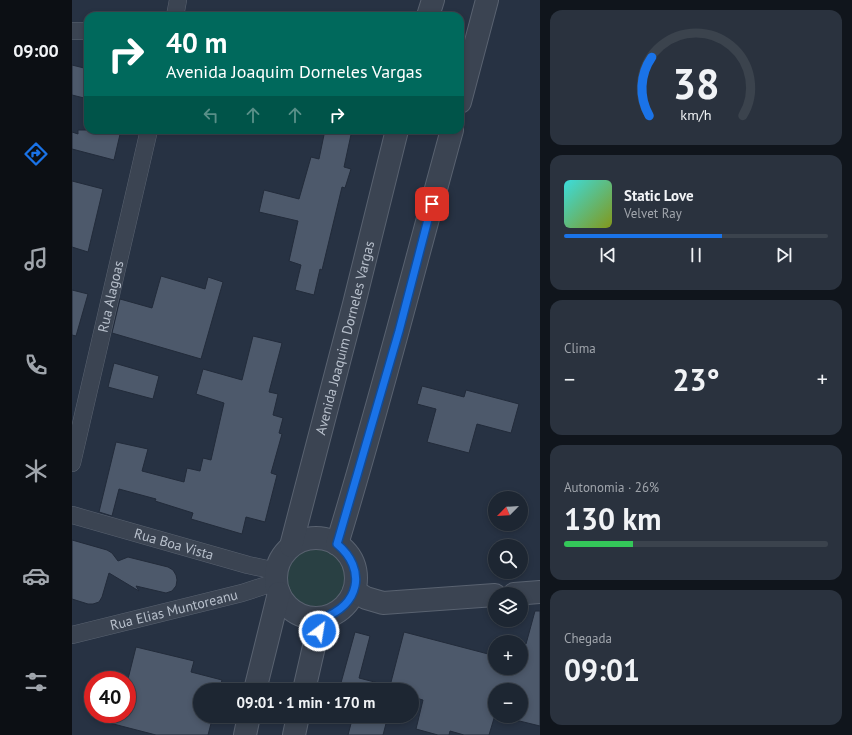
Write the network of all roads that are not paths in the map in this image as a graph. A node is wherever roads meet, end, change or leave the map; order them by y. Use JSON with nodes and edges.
{"nodes":[{"id":1,"x":178,"y":0,"type":"edge"},
{"id":2,"x":433,"y":0,"type":"edge"},
{"id":3,"x":487,"y":0,"type":"edge"},
{"id":4,"x":176,"y":12,"type":"edge"},
{"id":5,"x":429,"y":12,"type":"edge"},
{"id":6,"x":72,"y":30,"type":"edge"},
{"id":7,"x":84,"y":32,"type":"edge"},
{"id":8,"x":464,"y":87,"type":"edge"},
{"id":9,"x":148,"y":134,"type":"edge"},
{"id":10,"x":395,"y":134,"type":"edge"},
{"id":11,"x":451,"y":134,"type":"edge"},
{"id":12,"x":72,"y":463,"type":"edge"},
{"id":13,"x":72,"y":515,"type":"edge"},
{"id":14,"x":337,"y":544,"type":"junction"},
{"id":15,"x":291,"y":546,"type":"junction"},
{"id":16,"x":277,"y":582,"type":"junction"},
{"id":17,"x":354,"y":591,"type":"junction"},
{"id":18,"x":540,"y":592,"type":"edge"},
{"id":19,"x":528,"y":593,"type":"edge"},
{"id":20,"x":488,"y":596,"type":"edge"},
{"id":21,"x":322,"y":618,"type":"junction"},
{"id":22,"x":72,"y":635,"type":"edge"},
{"id":23,"x":257,"y":683,"type":"edge"},
{"id":24,"x":306,"y":683,"type":"edge"},
{"id":25,"x":248,"y":723,"type":"edge"},
{"id":26,"x":297,"y":723,"type":"edge"},
{"id":27,"x":245,"y":735,"type":"edge"},
{"id":28,"x":294,"y":735,"type":"edge"}],
"edges":[{"from":1,"to":4,"type":"street"},
{"from":2,"to":5,"type":"street"},
{"from":3,"to":8,"type":"street"},
{"from":6,"to":7,"type":"street"},
{"from":9,"to":12,"type":"street","name":"Rua Alagoas"},
{"from":10,"to":15,"type":"street","name":"Avenida Joaquim Dorneles Vargas"},
{"from":11,"to":14,"type":"street"},
{"from":13,"to":16,"type":"street","name":"Rua Boa Vista"},
{"from":14,"to":15,"type":"street"},
{"from":14,"to":17,"type":"street"},
{"from":15,"to":16,"type":"street"},
{"from":16,"to":21,"type":"street"},
{"from":16,"to":22,"type":"street","name":"Rua Elias Muntoreanu"},
{"from":16,"to":23,"type":"street"},
{"from":17,"to":20,"type":"street"},
{"from":17,"to":21,"type":"street"},
{"from":18,"to":19,"type":"street"},
{"from":21,"to":24,"type":"street"},
{"from":25,"to":27,"type":"street"},
{"from":26,"to":28,"type":"street"}]}
